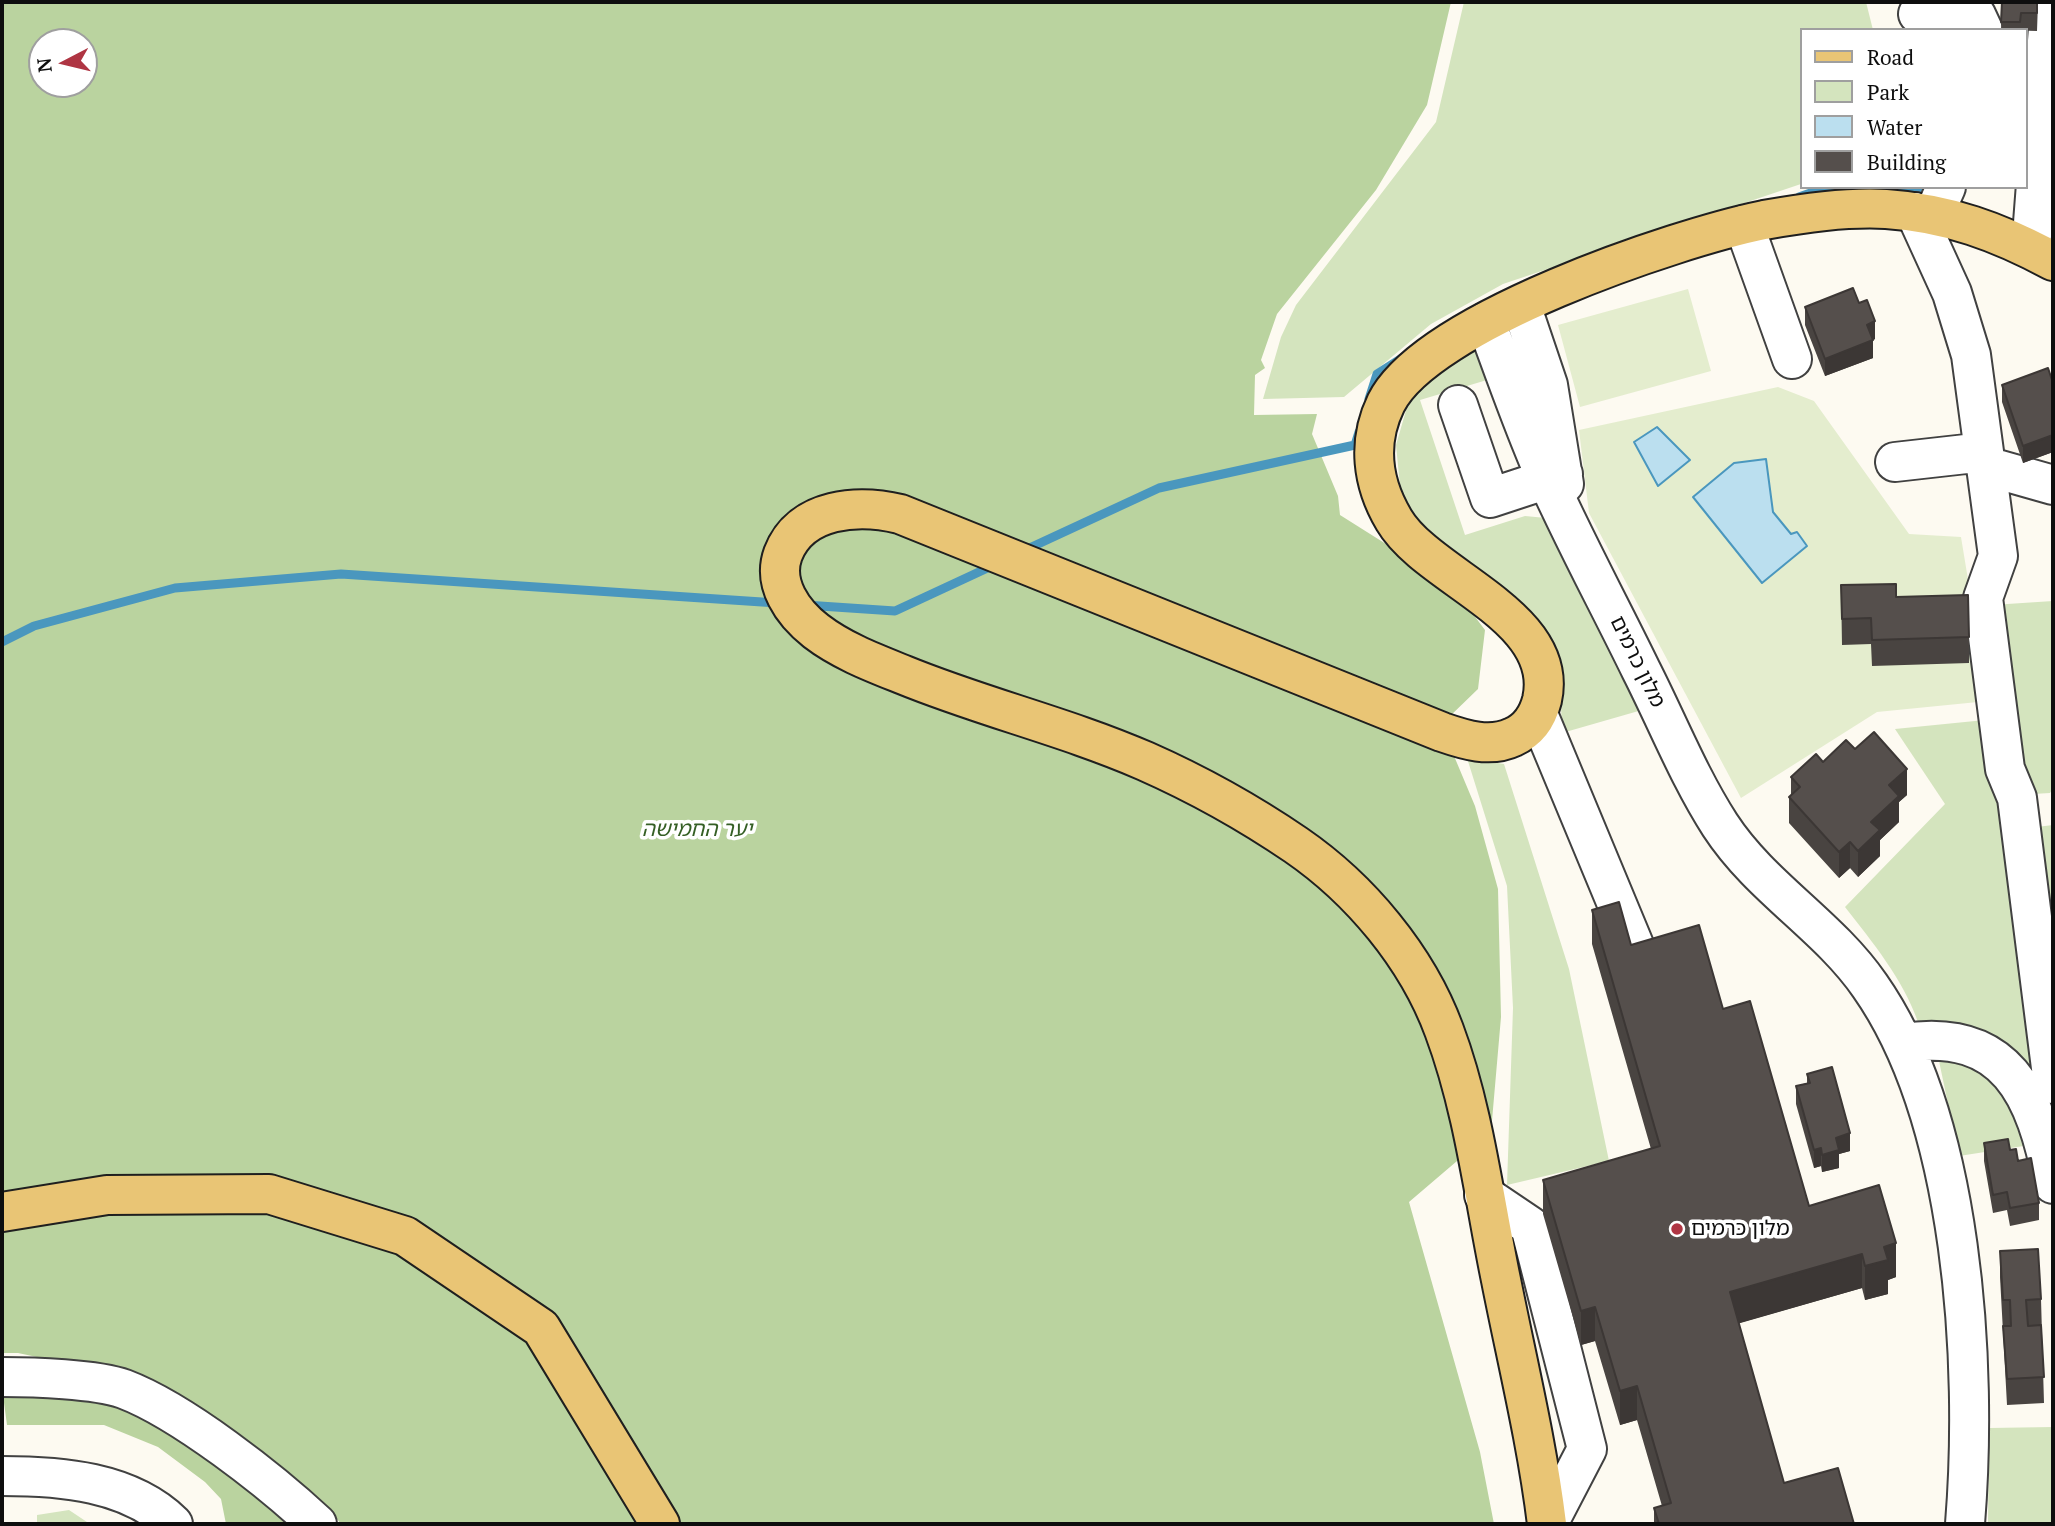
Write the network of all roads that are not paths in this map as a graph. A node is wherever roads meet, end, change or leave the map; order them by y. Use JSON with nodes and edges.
{"nodes":[{"id":1,"x":2050,"y":2,"type":"edge"},
{"id":2,"x":1918,"y":14,"type":"dead end"},
{"id":3,"x":1982,"y":28,"type":"edge"},
{"id":4,"x":1932,"y":204,"type":"edge"},
{"id":5,"x":1744,"y":225,"type":"junction"},
{"id":6,"x":2042,"y":255,"type":"edge"},
{"id":7,"x":1521,"y":305,"type":"junction"},
{"id":8,"x":1486,"y":321,"type":"junction"},
{"id":9,"x":1792,"y":359,"type":"dead end"},
{"id":10,"x":1458,"y":405,"type":"dead end"},
{"id":11,"x":1985,"y":459,"type":"junction"},
{"id":12,"x":1895,"y":462,"type":"dead end"},
{"id":13,"x":1555,"y":477,"type":"junction"},
{"id":14,"x":2053,"y":485,"type":"edge"},
{"id":15,"x":1538,"y":714,"type":"junction"},
{"id":16,"x":1639,"y":957,"type":"edge"},
{"id":17,"x":1903,"y":1043,"type":"junction"},
{"id":18,"x":2053,"y":1084,"type":"edge"},
{"id":19,"x":2053,"y":1176,"type":"edge"},
{"id":20,"x":1484,"y":1195,"type":"junction"},
{"id":21,"x":2,"y":1212,"type":"edge"},
{"id":22,"x":2,"y":1377,"type":"edge"},
{"id":23,"x":2,"y":1476,"type":"edge"},
{"id":24,"x":173,"y":1524,"type":"edge"},
{"id":25,"x":317,"y":1524,"type":"edge"},
{"id":26,"x":660,"y":1524,"type":"edge"},
{"id":27,"x":1548,"y":1524,"type":"edge"},
{"id":28,"x":1965,"y":1524,"type":"edge"}],
"edges":[{"from":1,"to":6,"type":"street"},
{"from":2,"to":3,"type":"street"},
{"from":4,"to":5,"type":"main road"},
{"from":4,"to":6,"type":"main road"},
{"from":4,"to":11,"type":"street"},
{"from":5,"to":7,"type":"main road"},
{"from":5,"to":9,"type":"street"},
{"from":7,"to":8,"type":"main road"},
{"from":7,"to":13,"type":"street","name":"מלון כרמים"},
{"from":8,"to":13,"type":"street","name":"מלון כרמים"},
{"from":8,"to":15,"type":"main road"},
{"from":10,"to":13,"type":"street"},
{"from":11,"to":12,"type":"street"},
{"from":11,"to":14,"type":"street"},
{"from":11,"to":18,"type":"street"},
{"from":13,"to":17,"type":"street","name":"מלון כרמים"},
{"from":15,"to":16,"type":"street"},
{"from":15,"to":20,"type":"main road"},
{"from":17,"to":19,"type":"street"},
{"from":17,"to":28,"type":"street","name":"מלון כרמים"},
{"from":20,"to":27,"type":"main road"},
{"from":20,"to":27,"type":"street"},
{"from":21,"to":26,"type":"main road"},
{"from":22,"to":25,"type":"street"},
{"from":23,"to":24,"type":"street"}]}
